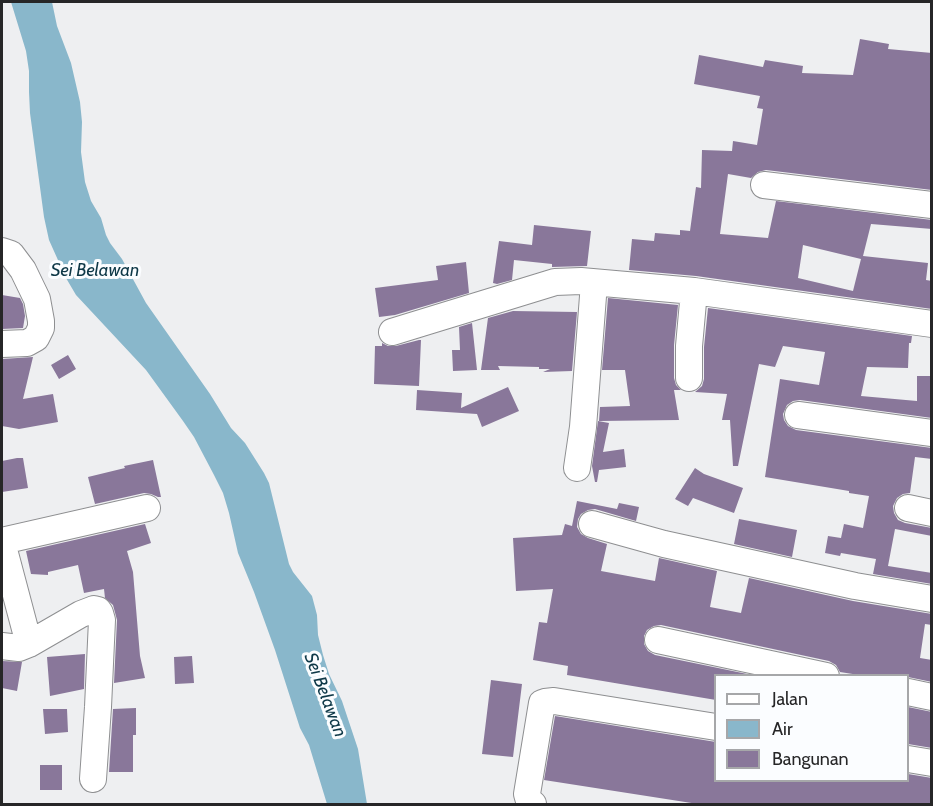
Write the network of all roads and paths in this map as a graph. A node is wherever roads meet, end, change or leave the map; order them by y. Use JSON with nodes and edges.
{"nodes":[{"id":1,"x":764,"y":185,"type":"dead end"},
{"id":2,"x":932,"y":205,"type":"edge"},
{"id":3,"x":2,"y":251,"type":"edge"},
{"id":4,"x":594,"y":283,"type":"junction"},
{"id":5,"x":694,"y":291,"type":"junction"},
{"id":6,"x":932,"y":324,"type":"edge"},
{"id":7,"x":392,"y":332,"type":"dead end"},
{"id":8,"x":2,"y":344,"type":"edge"},
{"id":9,"x":689,"y":378,"type":"dead end"},
{"id":10,"x":798,"y":415,"type":"dead end"},
{"id":11,"x":932,"y":433,"type":"edge"},
{"id":12,"x":577,"y":468,"type":"dead end"},
{"id":13,"x":147,"y":508,"type":"dead end"},
{"id":14,"x":592,"y":524,"type":"dead end"},
{"id":15,"x":2,"y":541,"type":"edge"},
{"id":16,"x":932,"y":598,"type":"edge"},
{"id":17,"x":658,"y":640,"type":"dead end"},
{"id":18,"x":29,"y":644,"type":"junction"},
{"id":19,"x":2,"y":646,"type":"edge"},
{"id":20,"x":821,"y":674,"type":"edge"},
{"id":21,"x":909,"y":692,"type":"edge"},
{"id":22,"x":932,"y":697,"type":"edge"},
{"id":23,"x":714,"y":727,"type":"edge"},
{"id":24,"x":909,"y":759,"type":"edge"},
{"id":25,"x":932,"y":763,"type":"edge"},
{"id":26,"x":93,"y":778,"type":"dead end"},
{"id":27,"x":533,"y":804,"type":"edge"}],
"edges":[{"from":1,"to":2,"type":"street"},
{"from":3,"to":8,"type":"street"},
{"from":4,"to":5,"type":"street"},
{"from":4,"to":7,"type":"street"},
{"from":4,"to":12,"type":"street"},
{"from":5,"to":6,"type":"street"},
{"from":5,"to":9,"type":"street"},
{"from":10,"to":11,"type":"street"},
{"from":13,"to":15,"type":"street"},
{"from":14,"to":16,"type":"street"},
{"from":15,"to":18,"type":"street"},
{"from":17,"to":20,"type":"street"},
{"from":18,"to":19,"type":"street"},
{"from":18,"to":26,"type":"street"},
{"from":21,"to":22,"type":"street"},
{"from":23,"to":27,"type":"street"},
{"from":24,"to":25,"type":"street"}]}
